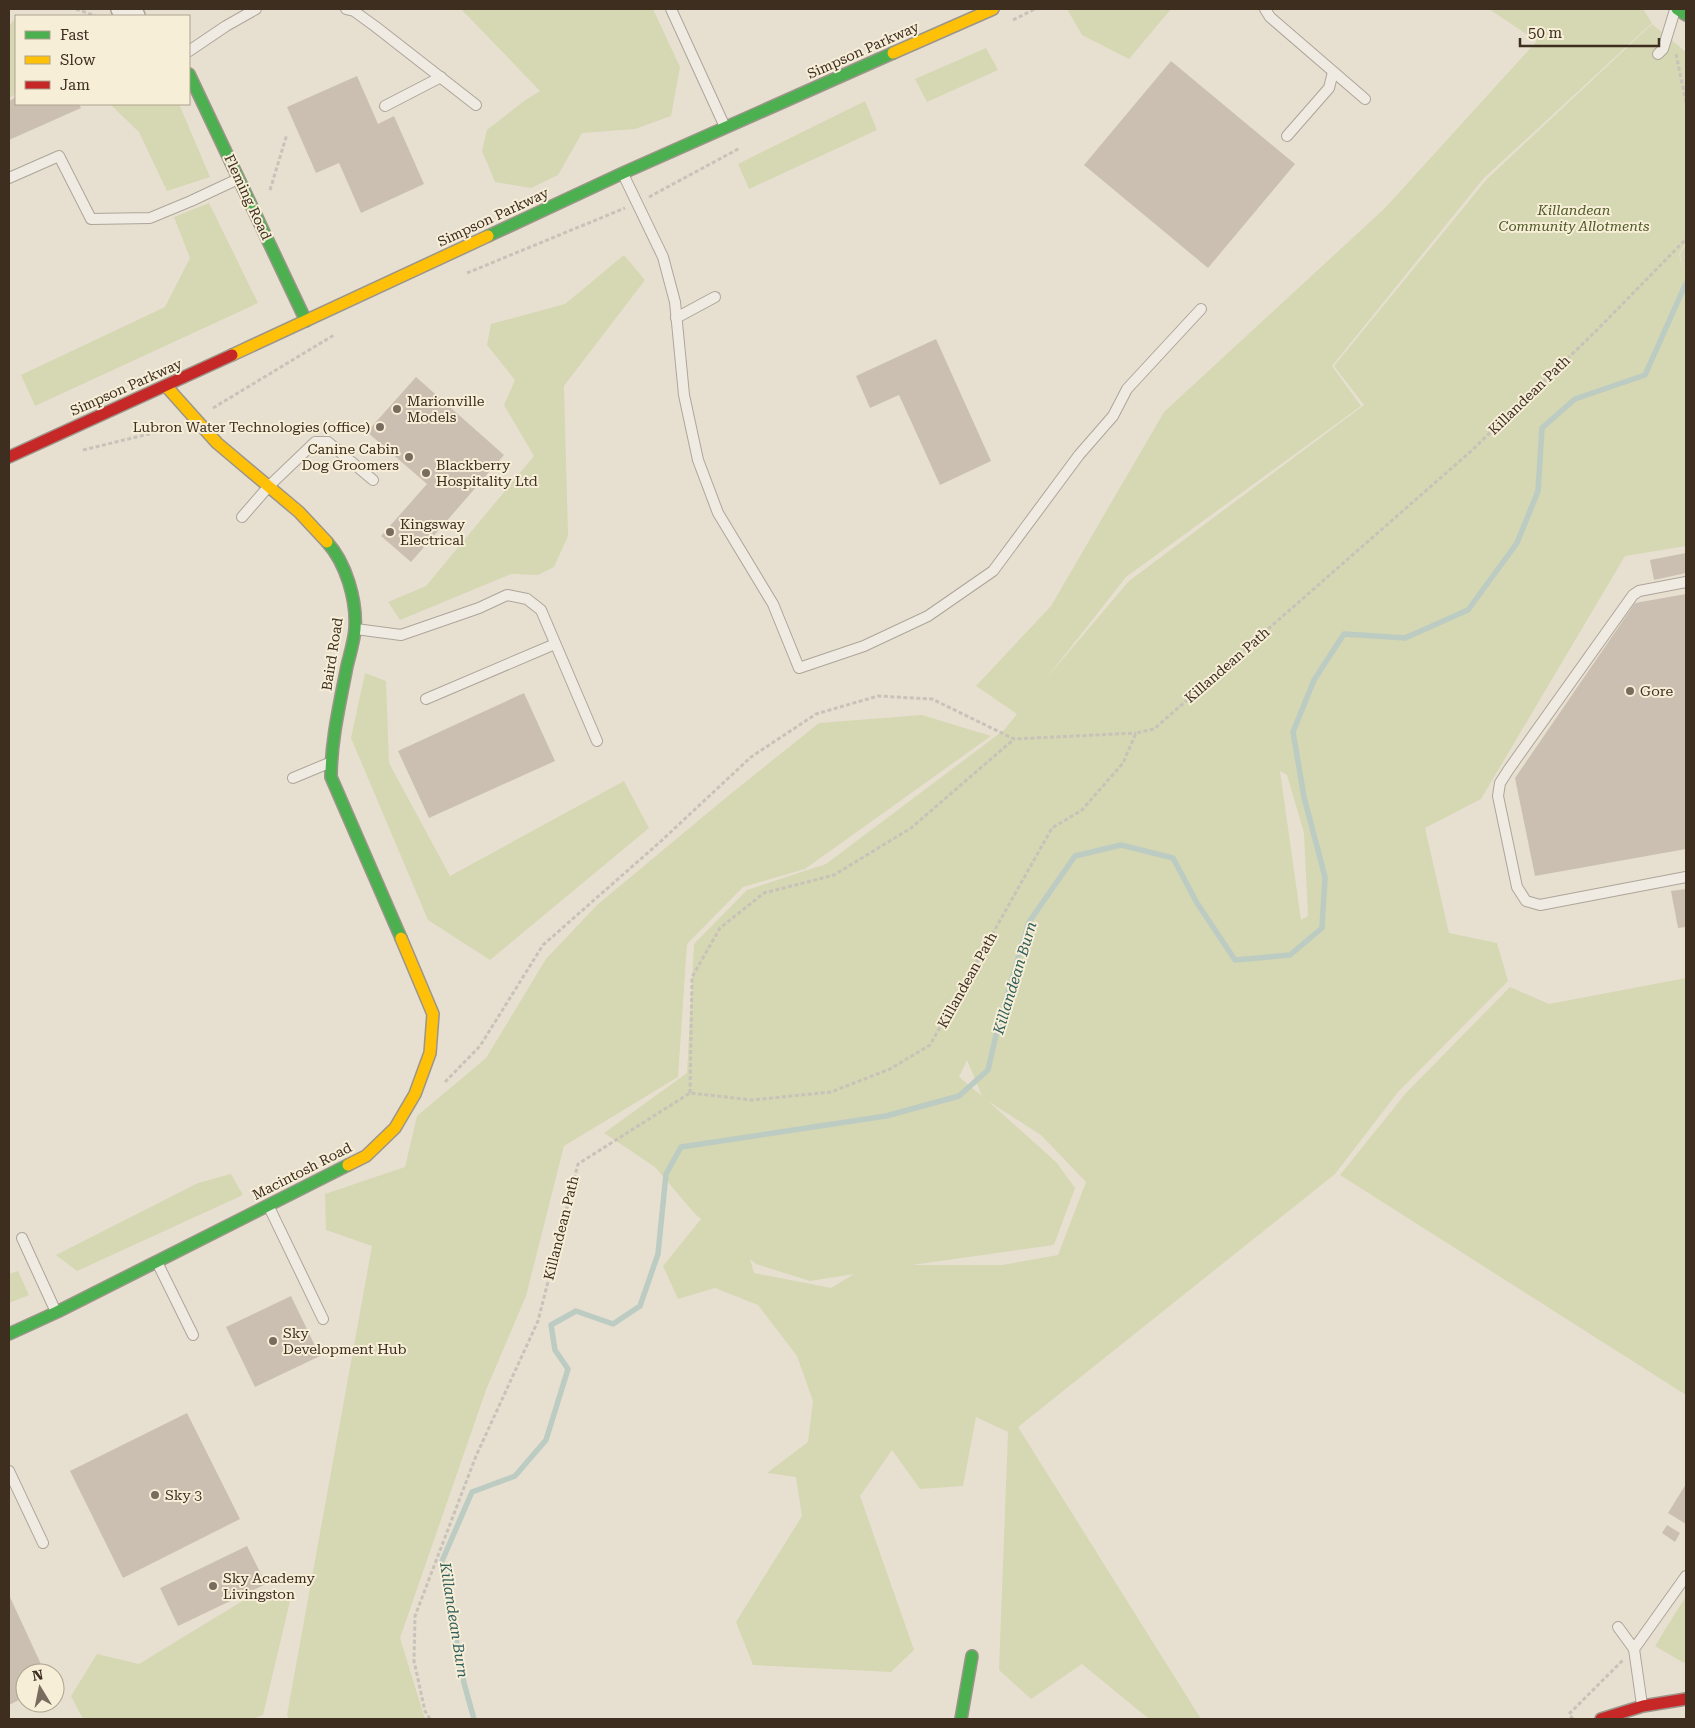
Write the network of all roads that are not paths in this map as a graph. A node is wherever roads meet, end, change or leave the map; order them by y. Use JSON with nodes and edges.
{"nodes":[{"id":1,"x":256,"y":9,"type":"edge"},
{"id":2,"x":346,"y":9,"type":"edge"},
{"id":3,"x":671,"y":9,"type":"edge"},
{"id":4,"x":993,"y":9,"type":"edge"},
{"id":5,"x":1265,"y":9,"type":"edge"},
{"id":6,"x":1676,"y":9,"type":"edge"},
{"id":7,"x":1686,"y":15,"type":"edge"},
{"id":8,"x":190,"y":50,"type":"edge"},
{"id":9,"x":1658,"y":54,"type":"dead end"},
{"id":10,"x":1333,"y":72,"type":"junction"},
{"id":11,"x":190,"y":76,"type":"edge"},
{"id":12,"x":441,"y":77,"type":"junction"},
{"id":13,"x":1365,"y":99,"type":"dead end"},
{"id":14,"x":476,"y":105,"type":"dead end"},
{"id":15,"x":385,"y":106,"type":"dead end"},
{"id":16,"x":726,"y":128,"type":"junction"},
{"id":17,"x":1288,"y":136,"type":"dead end"},
{"id":18,"x":623,"y":173,"type":"junction"},
{"id":19,"x":9,"y":178,"type":"edge"},
{"id":20,"x":239,"y":178,"type":"junction"},
{"id":21,"x":715,"y":297,"type":"dead end"},
{"id":22,"x":1201,"y":309,"type":"dead end"},
{"id":23,"x":676,"y":318,"type":"junction"},
{"id":24,"x":306,"y":321,"type":"junction"},
{"id":25,"x":166,"y":386,"type":"junction"},
{"id":26,"x":9,"y":457,"type":"edge"},
{"id":27,"x":373,"y":480,"type":"dead end"},
{"id":28,"x":269,"y":486,"type":"junction"},
{"id":29,"x":242,"y":517,"type":"dead end"},
{"id":30,"x":1686,"y":582,"type":"edge"},
{"id":31,"x":355,"y":628,"type":"junction"},
{"id":32,"x":555,"y":644,"type":"junction"},
{"id":33,"x":426,"y":699,"type":"dead end"},
{"id":34,"x":598,"y":741,"type":"dead end"},
{"id":35,"x":331,"y":762,"type":"junction"},
{"id":36,"x":293,"y":778,"type":"dead end"},
{"id":37,"x":1686,"y":877,"type":"edge"},
{"id":38,"x":409,"y":955,"type":"joint"},
{"id":39,"x":268,"y":1205,"type":"junction"},
{"id":40,"x":22,"y":1238,"type":"dead end"},
{"id":41,"x":157,"y":1262,"type":"junction"},
{"id":42,"x":57,"y":1312,"type":"junction"},
{"id":43,"x":323,"y":1319,"type":"dead end"},
{"id":44,"x":9,"y":1334,"type":"edge"},
{"id":45,"x":193,"y":1335,"type":"dead end"},
{"id":46,"x":9,"y":1471,"type":"edge"},
{"id":47,"x":43,"y":1543,"type":"dead end"},
{"id":48,"x":1686,"y":1576,"type":"edge"},
{"id":49,"x":1618,"y":1627,"type":"dead end"},
{"id":50,"x":1634,"y":1649,"type":"junction"},
{"id":51,"x":972,"y":1656,"type":"dead end"},
{"id":52,"x":1686,"y":1699,"type":"edge"},
{"id":53,"x":1642,"y":1706,"type":"junction"},
{"id":54,"x":961,"y":1719,"type":"edge"},
{"id":55,"x":1601,"y":1719,"type":"edge"}],
"edges":[{"from":1,"to":8,"type":"lane"},
{"from":2,"to":12,"type":"lane"},
{"from":3,"to":16,"type":"lane"},
{"from":4,"to":16,"type":"street","name":"Simpson Parkway"},
{"from":5,"to":10,"type":"lane"},
{"from":6,"to":7,"type":"street"},
{"from":6,"to":9,"type":"lane"},
{"from":10,"to":13,"type":"lane"},
{"from":10,"to":17,"type":"lane"},
{"from":11,"to":20,"type":"street","name":"Fleming Road"},
{"from":12,"to":14,"type":"lane"},
{"from":12,"to":15,"type":"lane"},
{"from":16,"to":18,"type":"street","name":"Simpson Parkway"},
{"from":18,"to":23,"type":"lane"},
{"from":18,"to":24,"type":"street","name":"Simpson Parkway"},
{"from":19,"to":20,"type":"lane"},
{"from":20,"to":24,"type":"street","name":"Fleming Road"},
{"from":21,"to":23,"type":"lane"},
{"from":22,"to":23,"type":"lane"},
{"from":24,"to":25,"type":"street","name":"Simpson Parkway"},
{"from":25,"to":26,"type":"street","name":"Simpson Parkway"},
{"from":25,"to":28,"type":"street","name":"Baird Road"},
{"from":27,"to":28,"type":"lane"},
{"from":28,"to":29,"type":"lane"},
{"from":28,"to":31,"type":"street","name":"Baird Road"},
{"from":30,"to":37,"type":"lane"},
{"from":31,"to":32,"type":"lane"},
{"from":31,"to":35,"type":"street","name":"Baird Road"},
{"from":32,"to":33,"type":"lane"},
{"from":32,"to":34,"type":"lane"},
{"from":35,"to":36,"type":"lane"},
{"from":35,"to":38,"type":"street","name":"Baird Road"},
{"from":38,"to":39,"type":"street","name":"Macintosh Road"},
{"from":39,"to":41,"type":"street","name":"Macintosh Road"},
{"from":39,"to":43,"type":"lane"},
{"from":40,"to":42,"type":"lane"},
{"from":41,"to":42,"type":"street","name":"Macintosh Road"},
{"from":41,"to":45,"type":"lane"},
{"from":42,"to":44,"type":"street","name":"Macintosh Road"},
{"from":46,"to":47,"type":"lane"},
{"from":48,"to":50,"type":"lane"},
{"from":49,"to":50,"type":"lane"},
{"from":50,"to":53,"type":"lane"},
{"from":51,"to":54,"type":"street"},
{"from":52,"to":53,"type":"street"},
{"from":53,"to":55,"type":"street"}]}
